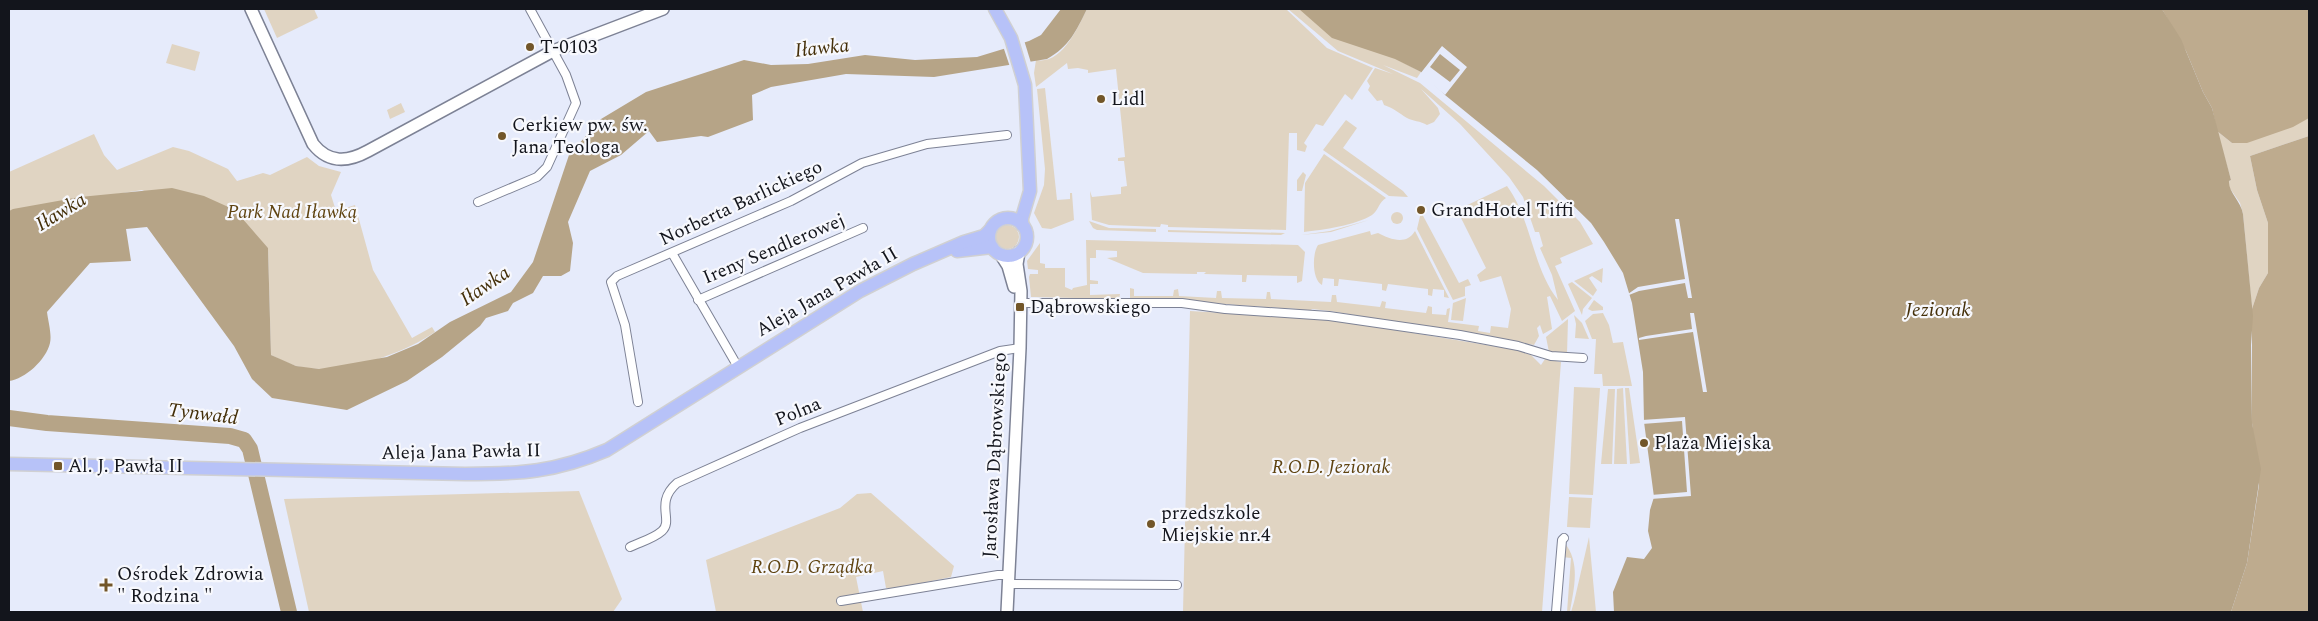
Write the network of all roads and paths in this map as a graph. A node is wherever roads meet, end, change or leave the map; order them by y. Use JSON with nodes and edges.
{"nodes":[{"id":1,"x":252,"y":9,"type":"edge"},
{"id":2,"x":530,"y":9,"type":"edge"},
{"id":3,"x":662,"y":9,"type":"edge"},
{"id":4,"x":995,"y":9,"type":"edge"},
{"id":5,"x":553,"y":51,"type":"junction"},
{"id":6,"x":1007,"y":135,"type":"dead end"},
{"id":7,"x":1028,"y":178,"type":"junction"},
{"id":8,"x":478,"y":202,"type":"dead end"},
{"id":9,"x":1008,"y":218,"type":"junction"},
{"id":10,"x":1022,"y":225,"type":"junction"},
{"id":11,"x":863,"y":228,"type":"dead end"},
{"id":12,"x":990,"y":230,"type":"junction"},
{"id":13,"x":996,"y":251,"type":"junction"},
{"id":14,"x":945,"y":252,"type":"junction"},
{"id":15,"x":1019,"y":252,"type":"junction"},
{"id":16,"x":672,"y":253,"type":"junction"},
{"id":17,"x":698,"y":300,"type":"junction"},
{"id":18,"x":1020,"y":301,"type":"junction"},
{"id":19,"x":1020,"y":348,"type":"junction"},
{"id":20,"x":1583,"y":358,"type":"dead end"},
{"id":21,"x":738,"y":367,"type":"junction"},
{"id":22,"x":638,"y":402,"type":"dead end"},
{"id":23,"x":9,"y":464,"type":"edge"},
{"id":24,"x":1564,"y":538,"type":"dead end"},
{"id":25,"x":630,"y":547,"type":"dead end"},
{"id":26,"x":1008,"y":579,"type":"junction"},
{"id":27,"x":1177,"y":584,"type":"dead end"},
{"id":28,"x":841,"y":601,"type":"dead end"},
{"id":29,"x":1007,"y":612,"type":"edge"},
{"id":30,"x":1556,"y":612,"type":"edge"}],
"edges":[{"from":1,"to":5,"type":"street"},
{"from":2,"to":5,"type":"street"},
{"from":3,"to":5,"type":"street"},
{"from":4,"to":7,"type":"main road"},
{"from":5,"to":8,"type":"street"},
{"from":6,"to":16,"type":"street","name":"Norberta Barlickiego"},
{"from":7,"to":9,"type":"main road"},
{"from":7,"to":10,"type":"main road"},
{"from":9,"to":10,"type":"main road"},
{"from":9,"to":12,"type":"main road"},
{"from":10,"to":15,"type":"main road"},
{"from":11,"to":17,"type":"street","name":"Ireny Sendlerowej"},
{"from":12,"to":13,"type":"main road"},
{"from":12,"to":14,"type":"main road","name":"Aleja Jana Pawła II"},
{"from":13,"to":14,"type":"main road","name":"Aleja Jana Pawła II"},
{"from":13,"to":15,"type":"main road"},
{"from":13,"to":18,"type":"street","name":"Jarosława Dąbrowskiego"},
{"from":14,"to":21,"type":"main road","name":"Aleja Jana Pawła II"},
{"from":15,"to":18,"type":"street","name":"Jarosława Dąbrowskiego"},
{"from":16,"to":17,"type":"street"},
{"from":16,"to":22,"type":"street","name":"Norberta Barlickiego"},
{"from":17,"to":21,"type":"street"},
{"from":18,"to":19,"type":"street","name":"Jarosława Dąbrowskiego"},
{"from":18,"to":20,"type":"street"},
{"from":19,"to":25,"type":"street","name":"Polna"},
{"from":19,"to":26,"type":"street","name":"Jarosława Dąbrowskiego"},
{"from":21,"to":23,"type":"main road","name":"Aleja Jana Pawła II"},
{"from":24,"to":30,"type":"street"},
{"from":26,"to":27,"type":"street"},
{"from":26,"to":28,"type":"street"},
{"from":26,"to":29,"type":"street","name":"Jarosława Dąbrowskiego"}]}
